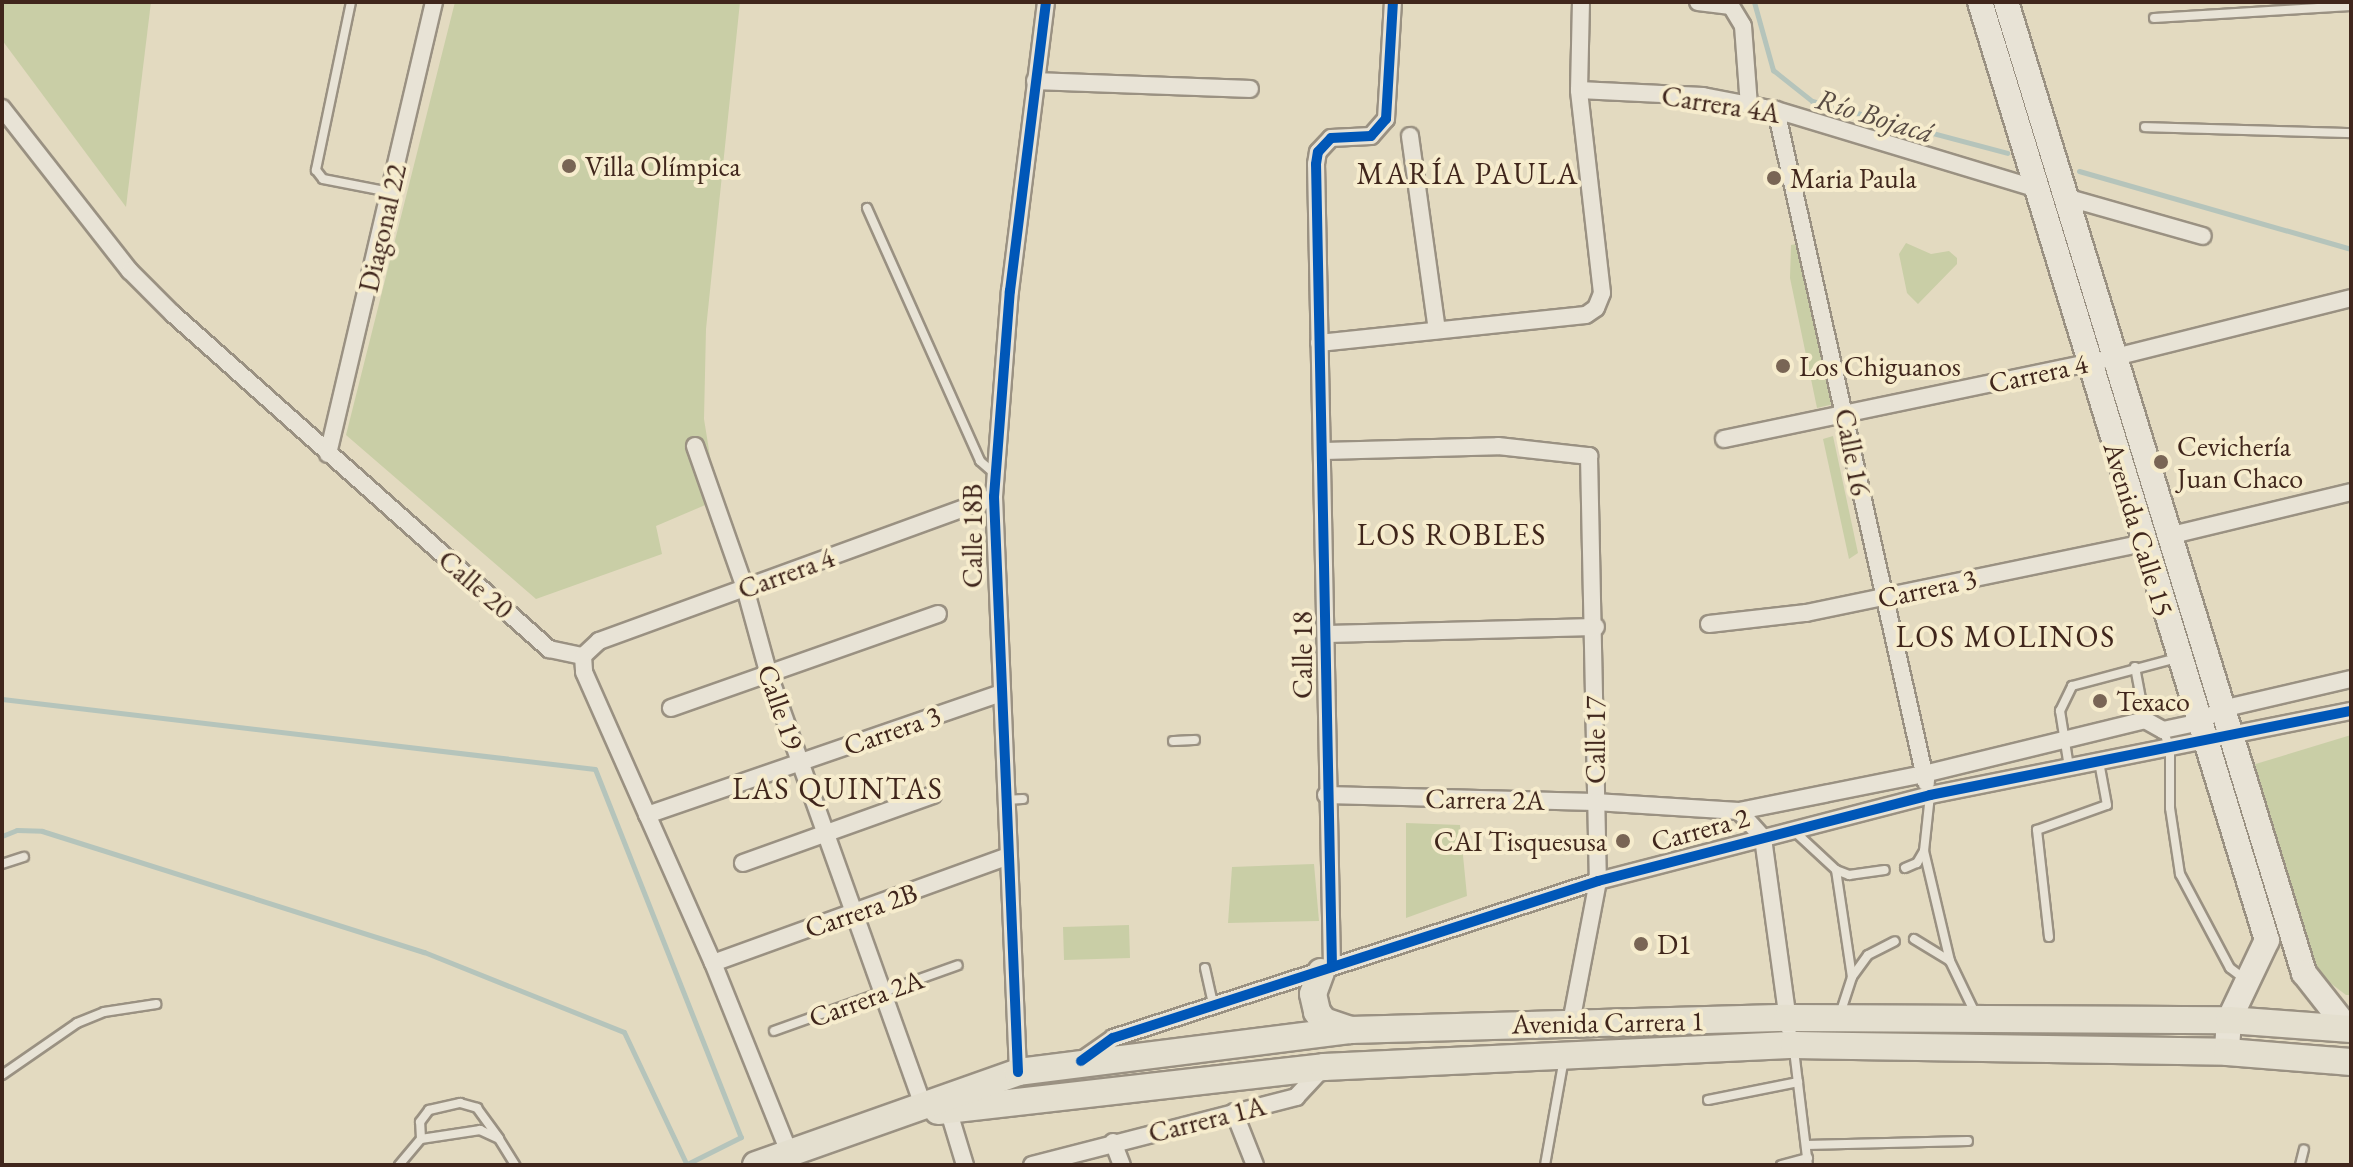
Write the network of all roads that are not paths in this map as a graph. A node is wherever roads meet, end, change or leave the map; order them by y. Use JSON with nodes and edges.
{"nodes":[{"id":1,"x":351,"y":2,"type":"edge"},
{"id":2,"x":434,"y":2,"type":"edge"},
{"id":3,"x":1046,"y":2,"type":"edge"},
{"id":4,"x":1393,"y":2,"type":"edge"},
{"id":5,"x":1581,"y":2,"type":"edge"},
{"id":6,"x":1698,"y":2,"type":"edge"},
{"id":7,"x":1980,"y":2,"type":"edge"},
{"id":8,"x":2006,"y":2,"type":"edge"},
{"id":9,"x":2351,"y":6,"type":"edge"},
{"id":10,"x":2154,"y":18,"type":"dead end"},
{"id":11,"x":1035,"y":81,"type":"junction"},
{"id":12,"x":1250,"y":89,"type":"dead end"},
{"id":13,"x":1579,"y":90,"type":"junction"},
{"id":14,"x":1749,"y":105,"type":"junction"},
{"id":15,"x":2,"y":108,"type":"edge"},
{"id":16,"x":1776,"y":110,"type":"junction"},
{"id":17,"x":2145,"y":127,"type":"dead end"},
{"id":18,"x":2351,"y":133,"type":"edge"},
{"id":19,"x":1410,"y":136,"type":"dead end"},
{"id":20,"x":2033,"y":181,"type":"junction"},
{"id":21,"x":2063,"y":189,"type":"junction"},
{"id":22,"x":391,"y":192,"type":"junction"},
{"id":23,"x":867,"y":208,"type":"dead end"},
{"id":24,"x":2203,"y":236,"type":"dead end"},
{"id":25,"x":2351,"y":298,"type":"edge"},
{"id":26,"x":1437,"y":330,"type":"junction"},
{"id":27,"x":1319,"y":343,"type":"junction"},
{"id":28,"x":2100,"y":360,"type":"junction"},
{"id":29,"x":1846,"y":415,"type":"junction"},
{"id":30,"x":1724,"y":439,"type":"dead end"},
{"id":31,"x":695,"y":446,"type":"dead end"},
{"id":32,"x":1324,"y":451,"type":"junction"},
{"id":33,"x":328,"y":454,"type":"junction"},
{"id":34,"x":995,"y":475,"type":"junction"},
{"id":35,"x":2351,"y":492,"type":"edge"},
{"id":36,"x":994,"y":497,"type":"junction"},
{"id":37,"x":2168,"y":536,"type":"junction"},
{"id":38,"x":2143,"y":543,"type":"junction"},
{"id":39,"x":745,"y":588,"type":"junction"},
{"id":40,"x":1883,"y":597,"type":"junction"},
{"id":41,"x":938,"y":614,"type":"dead end"},
{"id":42,"x":1709,"y":624,"type":"dead end"},
{"id":43,"x":1596,"y":627,"type":"junction"},
{"id":44,"x":1326,"y":634,"type":"junction"},
{"id":45,"x":583,"y":656,"type":"junction"},
{"id":46,"x":2178,"y":658,"type":"junction"},
{"id":47,"x":2135,"y":667,"type":"junction"},
{"id":48,"x":769,"y":675,"type":"junction"},
{"id":49,"x":2351,"y":679,"type":"edge"},
{"id":50,"x":1001,"y":693,"type":"junction"},
{"id":51,"x":671,"y":708,"type":"dead end"},
{"id":52,"x":2222,"y":709,"type":"junction"},
{"id":53,"x":2351,"y":711,"type":"edge"},
{"id":54,"x":2145,"y":720,"type":"junction"},
{"id":55,"x":2163,"y":730,"type":"junction"},
{"id":56,"x":2200,"y":732,"type":"junction"},
{"id":57,"x":2229,"y":736,"type":"junction"},
{"id":58,"x":2064,"y":738,"type":"junction"},
{"id":59,"x":1195,"y":740,"type":"dead end"},
{"id":60,"x":1173,"y":741,"type":"dead end"},
{"id":61,"x":2170,"y":748,"type":"junction"},
{"id":62,"x":801,"y":762,"type":"junction"},
{"id":63,"x":2099,"y":762,"type":"junction"},
{"id":64,"x":2069,"y":768,"type":"junction"},
{"id":65,"x":1924,"y":774,"type":"junction"},
{"id":66,"x":933,"y":795,"type":"dead end"},
{"id":67,"x":1326,"y":795,"type":"junction"},
{"id":68,"x":1930,"y":795,"type":"junction"},
{"id":69,"x":1023,"y":799,"type":"dead end"},
{"id":70,"x":1005,"y":800,"type":"junction"},
{"id":71,"x":1595,"y":802,"type":"junction"},
{"id":72,"x":1739,"y":811,"type":"junction"},
{"id":73,"x":647,"y":815,"type":"junction"},
{"id":74,"x":1793,"y":830,"type":"junction"},
{"id":75,"x":829,"y":833,"type":"junction"},
{"id":76,"x":1763,"y":838,"type":"junction"},
{"id":77,"x":1924,"y":851,"type":"junction"},
{"id":78,"x":1008,"y":856,"type":"junction"},
{"id":79,"x":24,"y":857,"type":"dead end"},
{"id":80,"x":743,"y":863,"type":"dead end"},
{"id":81,"x":2,"y":864,"type":"edge"},
{"id":82,"x":1905,"y":868,"type":"dead end"},
{"id":83,"x":1836,"y":870,"type":"junction"},
{"id":84,"x":1885,"y":870,"type":"dead end"},
{"id":85,"x":1598,"y":881,"type":"junction"},
{"id":86,"x":855,"y":911,"type":"junction"},
{"id":87,"x":2049,"y":937,"type":"dead end"},
{"id":88,"x":1914,"y":939,"type":"dead end"},
{"id":89,"x":1895,"y":941,"type":"dead end"},
{"id":90,"x":1950,"y":961,"type":"junction"},
{"id":91,"x":713,"y":963,"type":"junction"},
{"id":92,"x":958,"y":965,"type":"dead end"},
{"id":93,"x":1205,"y":968,"type":"dead end"},
{"id":94,"x":1327,"y":970,"type":"junction"},
{"id":95,"x":1852,"y":977,"type":"junction"},
{"id":96,"x":2249,"y":983,"type":"junction"},
{"id":97,"x":884,"y":993,"type":"junction"},
{"id":98,"x":156,"y":1004,"type":"dead end"},
{"id":99,"x":1214,"y":1009,"type":"junction"},
{"id":100,"x":1787,"y":1018,"type":"junction"},
{"id":101,"x":1838,"y":1019,"type":"junction"},
{"id":102,"x":1978,"y":1019,"type":"junction"},
{"id":103,"x":2229,"y":1020,"type":"junction"},
{"id":104,"x":1571,"y":1022,"type":"junction"},
{"id":105,"x":2350,"y":1029,"type":"edge"},
{"id":106,"x":1350,"y":1030,"type":"junction"},
{"id":107,"x":774,"y":1031,"type":"dead end"},
{"id":108,"x":1259,"y":1041,"type":"junction"},
{"id":109,"x":1794,"y":1045,"type":"junction"},
{"id":110,"x":2227,"y":1052,"type":"junction"},
{"id":111,"x":1565,"y":1054,"type":"junction"},
{"id":112,"x":1081,"y":1061,"type":"junction"},
{"id":113,"x":2351,"y":1062,"type":"edge"},
{"id":114,"x":1324,"y":1067,"type":"junction"},
{"id":115,"x":1018,"y":1072,"type":"junction"},
{"id":116,"x":2,"y":1075,"type":"edge"},
{"id":117,"x":1195,"y":1082,"type":"junction"},
{"id":118,"x":1798,"y":1082,"type":"junction"},
{"id":119,"x":1044,"y":1096,"type":"junction"},
{"id":120,"x":1708,"y":1100,"type":"dead end"},
{"id":121,"x":922,"y":1102,"type":"junction"},
{"id":122,"x":948,"y":1109,"type":"junction"},
{"id":123,"x":1234,"y":1112,"type":"junction"},
{"id":124,"x":877,"y":1123,"type":"junction"},
{"id":125,"x":421,"y":1139,"type":"junction"},
{"id":126,"x":499,"y":1139,"type":"junction"},
{"id":127,"x":1968,"y":1141,"type":"dead end"},
{"id":128,"x":1113,"y":1142,"type":"junction"},
{"id":129,"x":1806,"y":1145,"type":"junction"},
{"id":130,"x":2304,"y":1149,"type":"dead end"},
{"id":131,"x":790,"y":1155,"type":"junction"},
{"id":132,"x":1808,"y":1162,"type":"edge"},
{"id":133,"x":399,"y":1165,"type":"edge"},
{"id":134,"x":515,"y":1165,"type":"edge"},
{"id":135,"x":756,"y":1165,"type":"edge"},
{"id":136,"x":965,"y":1165,"type":"edge"},
{"id":137,"x":1032,"y":1165,"type":"edge"},
{"id":138,"x":1122,"y":1165,"type":"edge"},
{"id":139,"x":1255,"y":1165,"type":"edge"},
{"id":140,"x":1545,"y":1165,"type":"edge"},
{"id":141,"x":1781,"y":1165,"type":"edge"},
{"id":142,"x":2300,"y":1165,"type":"edge"}],
"edges":[{"from":1,"to":22,"type":"lane"},
{"from":2,"to":22,"type":"street","name":"Diagonal 22"},
{"from":3,"to":11,"type":"street","name":"Calle 18B"},
{"from":4,"to":27,"type":"street","name":"Calle 18"},
{"from":5,"to":13,"type":"street"},
{"from":6,"to":14,"type":"street"},
{"from":7,"to":20,"type":"main road","name":"Avenida Calle 15"},
{"from":8,"to":21,"type":"main road","name":"Avenida Calle 15"},
{"from":9,"to":10,"type":"lane"},
{"from":11,"to":12,"type":"street"},
{"from":11,"to":34,"type":"street","name":"Calle 18B"},
{"from":13,"to":14,"type":"street","name":"Carrera 4A"},
{"from":13,"to":26,"type":"street"},
{"from":14,"to":16,"type":"street","name":"Carrera 4A"},
{"from":15,"to":33,"type":"street","name":"Calle 20"},
{"from":16,"to":20,"type":"street","name":"Carrera 4A"},
{"from":16,"to":29,"type":"street","name":"Calle 16"},
{"from":17,"to":18,"type":"lane"},
{"from":19,"to":26,"type":"street"},
{"from":20,"to":28,"type":"main road","name":"Avenida Calle 15"},
{"from":21,"to":24,"type":"street"},
{"from":21,"to":28,"type":"main road","name":"Avenida Calle 15"},
{"from":22,"to":33,"type":"street","name":"Diagonal 22"},
{"from":23,"to":34,"type":"lane"},
{"from":25,"to":28,"type":"street","name":"Carrera 4"},
{"from":26,"to":27,"type":"street"},
{"from":27,"to":32,"type":"street","name":"Calle 18"},
{"from":28,"to":29,"type":"street","name":"Carrera 4"},
{"from":28,"to":37,"type":"main road","name":"Avenida Calle 15"},
{"from":28,"to":38,"type":"main road","name":"Avenida Calle 15"},
{"from":29,"to":30,"type":"street","name":"Carrera 4"},
{"from":29,"to":40,"type":"street","name":"Calle 16"},
{"from":31,"to":39,"type":"street","name":"Calle 19"},
{"from":32,"to":43,"type":"street","name":"Calle 17"},
{"from":32,"to":44,"type":"street","name":"Calle 18"},
{"from":33,"to":45,"type":"street","name":"Calle 20"},
{"from":34,"to":36,"type":"street","name":"Calle 18B"},
{"from":35,"to":37,"type":"street"},
{"from":36,"to":39,"type":"street","name":"Carrera 4"},
{"from":36,"to":50,"type":"street","name":"Calle 18B"},
{"from":37,"to":52,"type":"main road","name":"Avenida Calle 15"},
{"from":38,"to":40,"type":"street","name":"Carrera 3"},
{"from":38,"to":46,"type":"main road","name":"Avenida Calle 15"},
{"from":39,"to":45,"type":"street","name":"Carrera 4"},
{"from":39,"to":48,"type":"street","name":"Calle 19"},
{"from":40,"to":42,"type":"street","name":"Carrera 3"},
{"from":40,"to":65,"type":"street","name":"Calle 16"},
{"from":41,"to":48,"type":"street"},
{"from":43,"to":44,"type":"street"},
{"from":43,"to":71,"type":"street","name":"Calle 17"},
{"from":44,"to":67,"type":"street","name":"Calle 18"},
{"from":45,"to":73,"type":"street"},
{"from":46,"to":47,"type":"lane"},
{"from":46,"to":56,"type":"main road","name":"Avenida Calle 15"},
{"from":47,"to":54,"type":"lane"},
{"from":47,"to":58,"type":"lane"},
{"from":48,"to":51,"type":"street"},
{"from":48,"to":62,"type":"street","name":"Calle 19"},
{"from":49,"to":52,"type":"street","name":"Carrera 2"},
{"from":50,"to":62,"type":"street","name":"Carrera 3"},
{"from":50,"to":70,"type":"street","name":"Calle 18B"},
{"from":52,"to":56,"type":"street","name":"Carrera 2"},
{"from":52,"to":57,"type":"main road","name":"Avenida Calle 15"},
{"from":53,"to":57,"type":"street","name":"Carrera 2"},
{"from":54,"to":55,"type":"street"},
{"from":54,"to":58,"type":"street","name":"Carrera 2"},
{"from":55,"to":56,"type":"street","name":"Carrera 2"},
{"from":55,"to":61,"type":"lane"},
{"from":56,"to":57,"type":"street","name":"Carrera 2"},
{"from":56,"to":61,"type":"street","name":"Carrera 2"},
{"from":56,"to":96,"type":"main road","name":"Avenida Calle 15"},
{"from":57,"to":105,"type":"main road","name":"Avenida Calle 15"},
{"from":58,"to":64,"type":"lane"},
{"from":58,"to":65,"type":"street","name":"Carrera 2"},
{"from":59,"to":60,"type":"lane"},
{"from":61,"to":63,"type":"street","name":"Carrera 2"},
{"from":61,"to":96,"type":"lane"},
{"from":62,"to":73,"type":"street","name":"Carrera 3"},
{"from":62,"to":75,"type":"street","name":"Calle 19"},
{"from":63,"to":64,"type":"street","name":"Carrera 2"},
{"from":63,"to":87,"type":"lane"},
{"from":64,"to":68,"type":"street","name":"Carrera 2"},
{"from":65,"to":68,"type":"street","name":"Calle 16"},
{"from":65,"to":72,"type":"street","name":"Carrera 2"},
{"from":66,"to":75,"type":"street"},
{"from":67,"to":71,"type":"street","name":"Carrera 2A"},
{"from":67,"to":94,"type":"street","name":"Calle 18"},
{"from":68,"to":74,"type":"street","name":"Carrera 2"},
{"from":68,"to":77,"type":"lane"},
{"from":69,"to":70,"type":"lane"},
{"from":70,"to":78,"type":"street","name":"Calle 18B"},
{"from":71,"to":72,"type":"street","name":"Carrera 2A"},
{"from":71,"to":85,"type":"street","name":"Calle 17"},
{"from":72,"to":76,"type":"street"},
{"from":73,"to":91,"type":"street"},
{"from":74,"to":76,"type":"street","name":"Carrera 2"},
{"from":74,"to":83,"type":"lane"},
{"from":75,"to":80,"type":"street"},
{"from":75,"to":86,"type":"street","name":"Calle 19"},
{"from":76,"to":85,"type":"street","name":"Carrera 2"},
{"from":76,"to":100,"type":"street"},
{"from":77,"to":82,"type":"lane"},
{"from":77,"to":90,"type":"lane"},
{"from":78,"to":86,"type":"street","name":"Carrera 2B"},
{"from":78,"to":115,"type":"street","name":"Calle 18B"},
{"from":79,"to":81,"type":"lane"},
{"from":83,"to":84,"type":"lane"},
{"from":83,"to":95,"type":"lane"},
{"from":85,"to":94,"type":"street","name":"Carrera 2"},
{"from":85,"to":104,"type":"street","name":"Calle 17"},
{"from":86,"to":91,"type":"street","name":"Carrera 2B"},
{"from":86,"to":97,"type":"street","name":"Calle 19"},
{"from":88,"to":90,"type":"lane"},
{"from":89,"to":95,"type":"lane"},
{"from":90,"to":102,"type":"lane"},
{"from":91,"to":131,"type":"street"},
{"from":92,"to":97,"type":"lane","name":"Carrera 2A"},
{"from":93,"to":99,"type":"lane"},
{"from":94,"to":99,"type":"street","name":"Carrera 2"},
{"from":94,"to":106,"type":"main road"},
{"from":95,"to":101,"type":"lane"},
{"from":96,"to":103,"type":"main road","name":"Avenida Calle 15"},
{"from":97,"to":107,"type":"lane","name":"Carrera 2A"},
{"from":97,"to":121,"type":"street","name":"Calle 19"},
{"from":98,"to":116,"type":"lane"},
{"from":99,"to":112,"type":"street","name":"Carrera 2"},
{"from":100,"to":101,"type":"main road","name":"Avenida Carrera 1"},
{"from":100,"to":104,"type":"main road","name":"Avenida Carrera 1"},
{"from":100,"to":109,"type":"street"},
{"from":101,"to":102,"type":"main road","name":"Avenida Carrera 1"},
{"from":102,"to":103,"type":"main road","name":"Avenida Carrera 1"},
{"from":103,"to":105,"type":"main road","name":"Avenida Carrera 1"},
{"from":103,"to":110,"type":"main road","name":"Avenida Calle 15"},
{"from":104,"to":106,"type":"main road","name":"Avenida Carrera 1"},
{"from":106,"to":108,"type":"main road","name":"Avenida Carrera 1"},
{"from":108,"to":112,"type":"main road","name":"Avenida Carrera 1"},
{"from":108,"to":117,"type":"main road"},
{"from":109,"to":110,"type":"main road","name":"Avenida Carrera 1"},
{"from":109,"to":111,"type":"main road","name":"Avenida Carrera 1"},
{"from":109,"to":118,"type":"lane"},
{"from":110,"to":113,"type":"main road","name":"Avenida Carrera 1"},
{"from":111,"to":114,"type":"main road","name":"Avenida Carrera 1"},
{"from":111,"to":140,"type":"lane"},
{"from":112,"to":115,"type":"main road","name":"Avenida Carrera 1"},
{"from":112,"to":119,"type":"main road"},
{"from":114,"to":117,"type":"main road","name":"Avenida Carrera 1"},
{"from":114,"to":123,"type":"street","name":"Carrera 1A"},
{"from":115,"to":121,"type":"main road","name":"Avenida Carrera 1"},
{"from":117,"to":119,"type":"main road","name":"Avenida Carrera 1"},
{"from":118,"to":120,"type":"lane"},
{"from":118,"to":129,"type":"lane"},
{"from":119,"to":122,"type":"main road","name":"Avenida Carrera 1"},
{"from":121,"to":124,"type":"main road","name":"Avenida Carrera 1"},
{"from":122,"to":124,"type":"main road","name":"Avenida Carrera 1"},
{"from":122,"to":136,"type":"street"},
{"from":123,"to":128,"type":"street","name":"Carrera 1A"},
{"from":123,"to":139,"type":"street"},
{"from":124,"to":131,"type":"main road","name":"Avenida Carrera 1"},
{"from":125,"to":126,"type":"lane"},
{"from":125,"to":126,"type":"lane"},
{"from":125,"to":133,"type":"lane"},
{"from":126,"to":134,"type":"lane"},
{"from":127,"to":129,"type":"lane"},
{"from":128,"to":137,"type":"street","name":"Carrera 1A"},
{"from":128,"to":138,"type":"street"},
{"from":129,"to":132,"type":"lane"},
{"from":130,"to":142,"type":"lane"},
{"from":131,"to":135,"type":"main road","name":"Avenida Carrera 1"},
{"from":132,"to":141,"type":"lane"}]}
